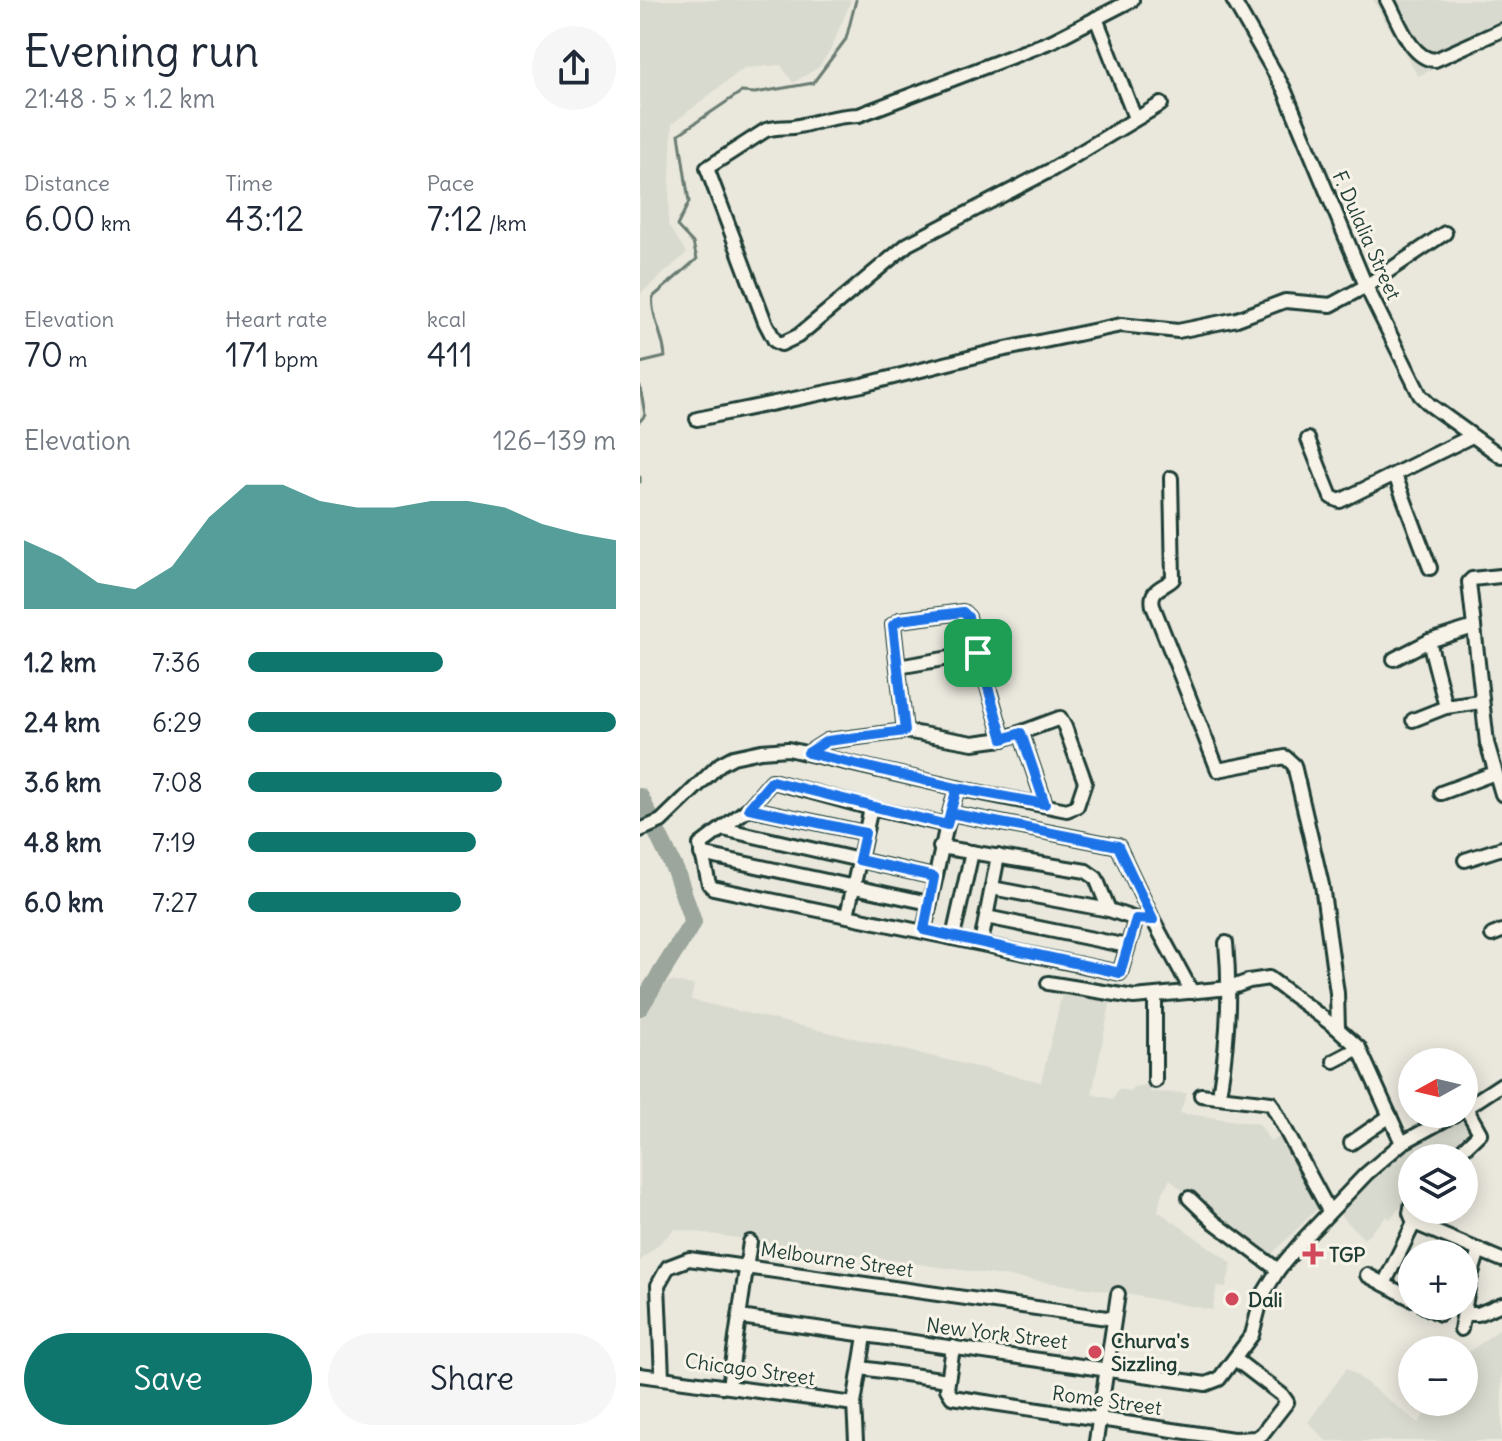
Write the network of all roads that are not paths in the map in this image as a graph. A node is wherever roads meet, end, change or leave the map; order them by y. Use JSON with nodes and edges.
{"nodes":[{"id":1,"x":1132,"y":0,"type":"edge"},
{"id":2,"x":1233,"y":0,"type":"edge"},
{"id":3,"x":1387,"y":0,"type":"edge"},
{"id":4,"x":1096,"y":18,"type":"junction"},
{"id":5,"x":1502,"y":30,"type":"edge"},
{"id":6,"x":1161,"y":104,"type":"dead end"},
{"id":7,"x":1135,"y":118,"type":"junction"},
{"id":8,"x":1445,"y":233,"type":"dead end"},
{"id":9,"x":1366,"y":286,"type":"junction"},
{"id":10,"x":697,"y":419,"type":"dead end"},
{"id":11,"x":1472,"y":436,"type":"junction"},
{"id":12,"x":1308,"y":439,"type":"dead end"},
{"id":13,"x":1502,"y":457,"type":"edge"},
{"id":14,"x":1395,"y":475,"type":"junction"},
{"id":15,"x":1171,"y":478,"type":"dead end"},
{"id":16,"x":1430,"y":568,"type":"dead end"},
{"id":17,"x":1500,"y":576,"type":"edge"},
{"id":18,"x":1474,"y":627,"type":"junction"},
{"id":19,"x":1429,"y":641,"type":"junction"},
{"id":20,"x":978,"y":653,"type":"junction"},
{"id":21,"x":1394,"y":659,"type":"dead end"},
{"id":22,"x":898,"y":667,"type":"junction"},
{"id":23,"x":1481,"y":702,"type":"junction"},
{"id":24,"x":1446,"y":707,"type":"junction"},
{"id":25,"x":1413,"y":720,"type":"dead end"},
{"id":26,"x":905,"y":731,"type":"junction"},
{"id":27,"x":1021,"y":733,"type":"junction"},
{"id":28,"x":1003,"y":739,"type":"junction"},
{"id":29,"x":808,"y":753,"type":"junction"},
{"id":30,"x":1495,"y":773,"type":"junction"},
{"id":31,"x":957,"y":788,"type":"junction"},
{"id":32,"x":1441,"y":793,"type":"dead end"},
{"id":33,"x":1502,"y":794,"type":"edge"},
{"id":34,"x":1045,"y":804,"type":"junction"},
{"id":35,"x":749,"y":808,"type":"junction"},
{"id":36,"x":871,"y":808,"type":"junction"},
{"id":37,"x":948,"y":819,"type":"junction"},
{"id":38,"x":723,"y":829,"type":"junction"},
{"id":39,"x":640,"y":830,"type":"edge"},
{"id":40,"x":865,"y":833,"type":"junction"},
{"id":41,"x":940,"y":847,"type":"junction"},
{"id":42,"x":1502,"y":848,"type":"edge"},
{"id":43,"x":972,"y":852,"type":"junction"},
{"id":44,"x":701,"y":854,"type":"junction"},
{"id":45,"x":998,"y":856,"type":"junction"},
{"id":46,"x":859,"y":860,"type":"junction"},
{"id":47,"x":1465,"y":860,"type":"dead end"},
{"id":48,"x":934,"y":877,"type":"junction"},
{"id":49,"x":852,"y":887,"type":"junction"},
{"id":50,"x":992,"y":888,"type":"junction"},
{"id":51,"x":929,"y":903,"type":"junction"},
{"id":52,"x":1109,"y":910,"type":"junction"},
{"id":53,"x":847,"y":915,"type":"junction"},
{"id":54,"x":986,"y":917,"type":"junction"},
{"id":55,"x":1136,"y":919,"type":"junction"},
{"id":56,"x":1153,"y":920,"type":"junction"},
{"id":57,"x":924,"y":930,"type":"junction"},
{"id":58,"x":953,"y":937,"type":"junction"},
{"id":59,"x":981,"y":943,"type":"junction"},
{"id":60,"x":1226,"y":943,"type":"dead end"},
{"id":61,"x":1127,"y":946,"type":"junction"},
{"id":62,"x":1048,"y":983,"type":"dead end"},
{"id":63,"x":1230,"y":988,"type":"junction"},
{"id":64,"x":1192,"y":992,"type":"junction"},
{"id":65,"x":1155,"y":996,"type":"junction"},
{"id":66,"x":1338,"y":1029,"type":"junction"},
{"id":67,"x":1359,"y":1048,"type":"junction"},
{"id":68,"x":1334,"y":1061,"type":"dead end"},
{"id":69,"x":1155,"y":1081,"type":"dead end"},
{"id":70,"x":1502,"y":1084,"type":"edge"},
{"id":71,"x":1220,"y":1089,"type":"dead end"},
{"id":72,"x":1201,"y":1095,"type":"dead end"},
{"id":73,"x":1478,"y":1100,"type":"edge"},
{"id":74,"x":1390,"y":1116,"type":"junction"},
{"id":75,"x":1429,"y":1128,"type":"edge"},
{"id":76,"x":1476,"y":1128,"type":"edge"},
{"id":77,"x":1351,"y":1143,"type":"dead end"},
{"id":78,"x":1402,"y":1143,"type":"junction"},
{"id":79,"x":1469,"y":1144,"type":"edge"},
{"id":80,"x":1189,"y":1198,"type":"dead end"},
{"id":81,"x":1329,"y":1211,"type":"junction"},
{"id":82,"x":1414,"y":1224,"type":"edge"},
{"id":83,"x":1416,"y":1224,"type":"edge"},
{"id":84,"x":750,"y":1242,"type":"dead end"},
{"id":85,"x":1479,"y":1250,"type":"junction"},
{"id":86,"x":1478,"y":1254,"type":"edge"},
{"id":87,"x":1502,"y":1260,"type":"edge"},
{"id":88,"x":746,"y":1267,"type":"junction"},
{"id":89,"x":1278,"y":1270,"type":"junction"},
{"id":90,"x":1367,"y":1275,"type":"dead end"},
{"id":91,"x":1384,"y":1284,"type":"junction"},
{"id":92,"x":1398,"y":1292,"type":"edge"},
{"id":93,"x":1118,"y":1294,"type":"dead end"},
{"id":94,"x":1502,"y":1304,"type":"edge"},
{"id":95,"x":1478,"y":1314,"type":"edge"},
{"id":96,"x":740,"y":1317,"type":"junction"},
{"id":97,"x":1114,"y":1319,"type":"junction"},
{"id":98,"x":1463,"y":1320,"type":"edge"},
{"id":99,"x":1461,"y":1329,"type":"dead end"},
{"id":100,"x":865,"y":1336,"type":"junction"},
{"id":101,"x":953,"y":1347,"type":"junction"},
{"id":102,"x":1235,"y":1359,"type":"junction"},
{"id":103,"x":861,"y":1368,"type":"junction"},
{"id":104,"x":1109,"y":1368,"type":"junction"},
{"id":105,"x":644,"y":1376,"type":"edge"},
{"id":106,"x":662,"y":1377,"type":"junction"},
{"id":107,"x":948,"y":1380,"type":"junction"},
{"id":108,"x":729,"y":1386,"type":"junction"},
{"id":109,"x":854,"y":1404,"type":"junction"},
{"id":110,"x":1099,"y":1420,"type":"junction"},
{"id":111,"x":1189,"y":1436,"type":"edge"},
{"id":112,"x":1233,"y":1440,"type":"edge"},
{"id":113,"x":856,"y":1441,"type":"edge"},
{"id":114,"x":1096,"y":1441,"type":"edge"}],
"edges":[{"from":1,"to":4,"type":"street"},
{"from":2,"to":9,"type":"street","name":"F. Dulalia Street"},
{"from":3,"to":5,"type":"street"},
{"from":4,"to":7,"type":"street"},
{"from":4,"to":7,"type":"street"},
{"from":6,"to":7,"type":"street"},
{"from":8,"to":9,"type":"street"},
{"from":9,"to":10,"type":"street"},
{"from":9,"to":11,"type":"street","name":"F. Dulalia Street"},
{"from":11,"to":13,"type":"street","name":"F. Dulalia Street"},
{"from":11,"to":14,"type":"street"},
{"from":12,"to":14,"type":"street"},
{"from":14,"to":16,"type":"street"},
{"from":15,"to":66,"type":"street"},
{"from":17,"to":18,"type":"street"},
{"from":18,"to":19,"type":"street"},
{"from":18,"to":23,"type":"street"},
{"from":19,"to":21,"type":"street"},
{"from":19,"to":24,"type":"street"},
{"from":20,"to":22,"type":"street"},
{"from":20,"to":22,"type":"street"},
{"from":20,"to":28,"type":"street"},
{"from":22,"to":26,"type":"street"},
{"from":23,"to":24,"type":"street"},
{"from":23,"to":30,"type":"street"},
{"from":24,"to":25,"type":"street"},
{"from":26,"to":28,"type":"street"},
{"from":26,"to":29,"type":"street"},
{"from":27,"to":28,"type":"street"},
{"from":27,"to":34,"type":"street"},
{"from":27,"to":34,"type":"street"},
{"from":29,"to":31,"type":"street"},
{"from":29,"to":39,"type":"street"},
{"from":30,"to":32,"type":"street"},
{"from":30,"to":33,"type":"street"},
{"from":31,"to":34,"type":"street"},
{"from":31,"to":37,"type":"street"},
{"from":35,"to":36,"type":"street"},
{"from":35,"to":38,"type":"street"},
{"from":35,"to":40,"type":"street"},
{"from":36,"to":37,"type":"street"},
{"from":36,"to":40,"type":"street"},
{"from":37,"to":41,"type":"street"},
{"from":37,"to":56,"type":"street"},
{"from":38,"to":44,"type":"street"},
{"from":38,"to":46,"type":"street"},
{"from":40,"to":46,"type":"street"},
{"from":41,"to":43,"type":"street"},
{"from":41,"to":48,"type":"street"},
{"from":42,"to":47,"type":"street"},
{"from":43,"to":45,"type":"street"},
{"from":43,"to":58,"type":"street"},
{"from":44,"to":49,"type":"street"},
{"from":44,"to":53,"type":"street"},
{"from":45,"to":50,"type":"street"},
{"from":45,"to":52,"type":"street"},
{"from":46,"to":48,"type":"street"},
{"from":46,"to":49,"type":"street"},
{"from":48,"to":51,"type":"street"},
{"from":49,"to":51,"type":"street"},
{"from":49,"to":53,"type":"street"},
{"from":50,"to":52,"type":"street"},
{"from":50,"to":54,"type":"street"},
{"from":51,"to":57,"type":"street"},
{"from":52,"to":55,"type":"street"},
{"from":53,"to":57,"type":"street"},
{"from":54,"to":59,"type":"street"},
{"from":54,"to":61,"type":"street"},
{"from":55,"to":56,"type":"street"},
{"from":55,"to":61,"type":"street"},
{"from":56,"to":64,"type":"street"},
{"from":57,"to":58,"type":"street"},
{"from":58,"to":59,"type":"street"},
{"from":59,"to":61,"type":"street"},
{"from":60,"to":63,"type":"street"},
{"from":62,"to":65,"type":"street"},
{"from":63,"to":64,"type":"street"},
{"from":63,"to":66,"type":"street"},
{"from":63,"to":71,"type":"street"},
{"from":64,"to":65,"type":"street"},
{"from":65,"to":69,"type":"street"},
{"from":66,"to":67,"type":"street"},
{"from":67,"to":68,"type":"street"},
{"from":67,"to":74,"type":"street"},
{"from":70,"to":73,"type":"street","name":"New York Street"},
{"from":72,"to":81,"type":"street"},
{"from":74,"to":77,"type":"street"},
{"from":74,"to":78,"type":"street"},
{"from":75,"to":78,"type":"street","name":"New York Street"},
{"from":76,"to":79,"type":"street"},
{"from":78,"to":81,"type":"street","name":"New York Street"},
{"from":80,"to":89,"type":"street"},
{"from":81,"to":89,"type":"street","name":"New York Street"},
{"from":82,"to":91,"type":"street"},
{"from":83,"to":85,"type":"street"},
{"from":84,"to":88,"type":"street"},
{"from":85,"to":86,"type":"street"},
{"from":85,"to":87,"type":"street"},
{"from":88,"to":96,"type":"street"},
{"from":88,"to":97,"type":"street","name":"Melbourne Street"},
{"from":88,"to":106,"type":"street","name":"Melbourne Street"},
{"from":89,"to":102,"type":"street","name":"New York Street"},
{"from":90,"to":91,"type":"street"},
{"from":91,"to":92,"type":"street"},
{"from":93,"to":97,"type":"street"},
{"from":94,"to":95,"type":"street"},
{"from":96,"to":100,"type":"street","name":"New York Street"},
{"from":96,"to":108,"type":"street"},
{"from":97,"to":104,"type":"street"},
{"from":98,"to":99,"type":"street"},
{"from":100,"to":101,"type":"street","name":"New York Street"},
{"from":100,"to":103,"type":"street"},
{"from":101,"to":104,"type":"street","name":"New York Street"},
{"from":101,"to":107,"type":"street"},
{"from":102,"to":104,"type":"street","name":"New York Street"},
{"from":102,"to":112,"type":"street","name":"Rome Street"},
{"from":103,"to":107,"type":"street"},
{"from":103,"to":109,"type":"street"},
{"from":104,"to":110,"type":"street"},
{"from":105,"to":106,"type":"street","name":"Chicago Street"},
{"from":106,"to":108,"type":"street","name":"Chicago Street"},
{"from":107,"to":110,"type":"street","name":"Rome Street"},
{"from":108,"to":109,"type":"street","name":"Chicago Street"},
{"from":109,"to":113,"type":"street"},
{"from":110,"to":111,"type":"street","name":"Rome Street"},
{"from":110,"to":114,"type":"street"},
{"from":111,"to":112,"type":"street","name":"Rome Street"}]}
